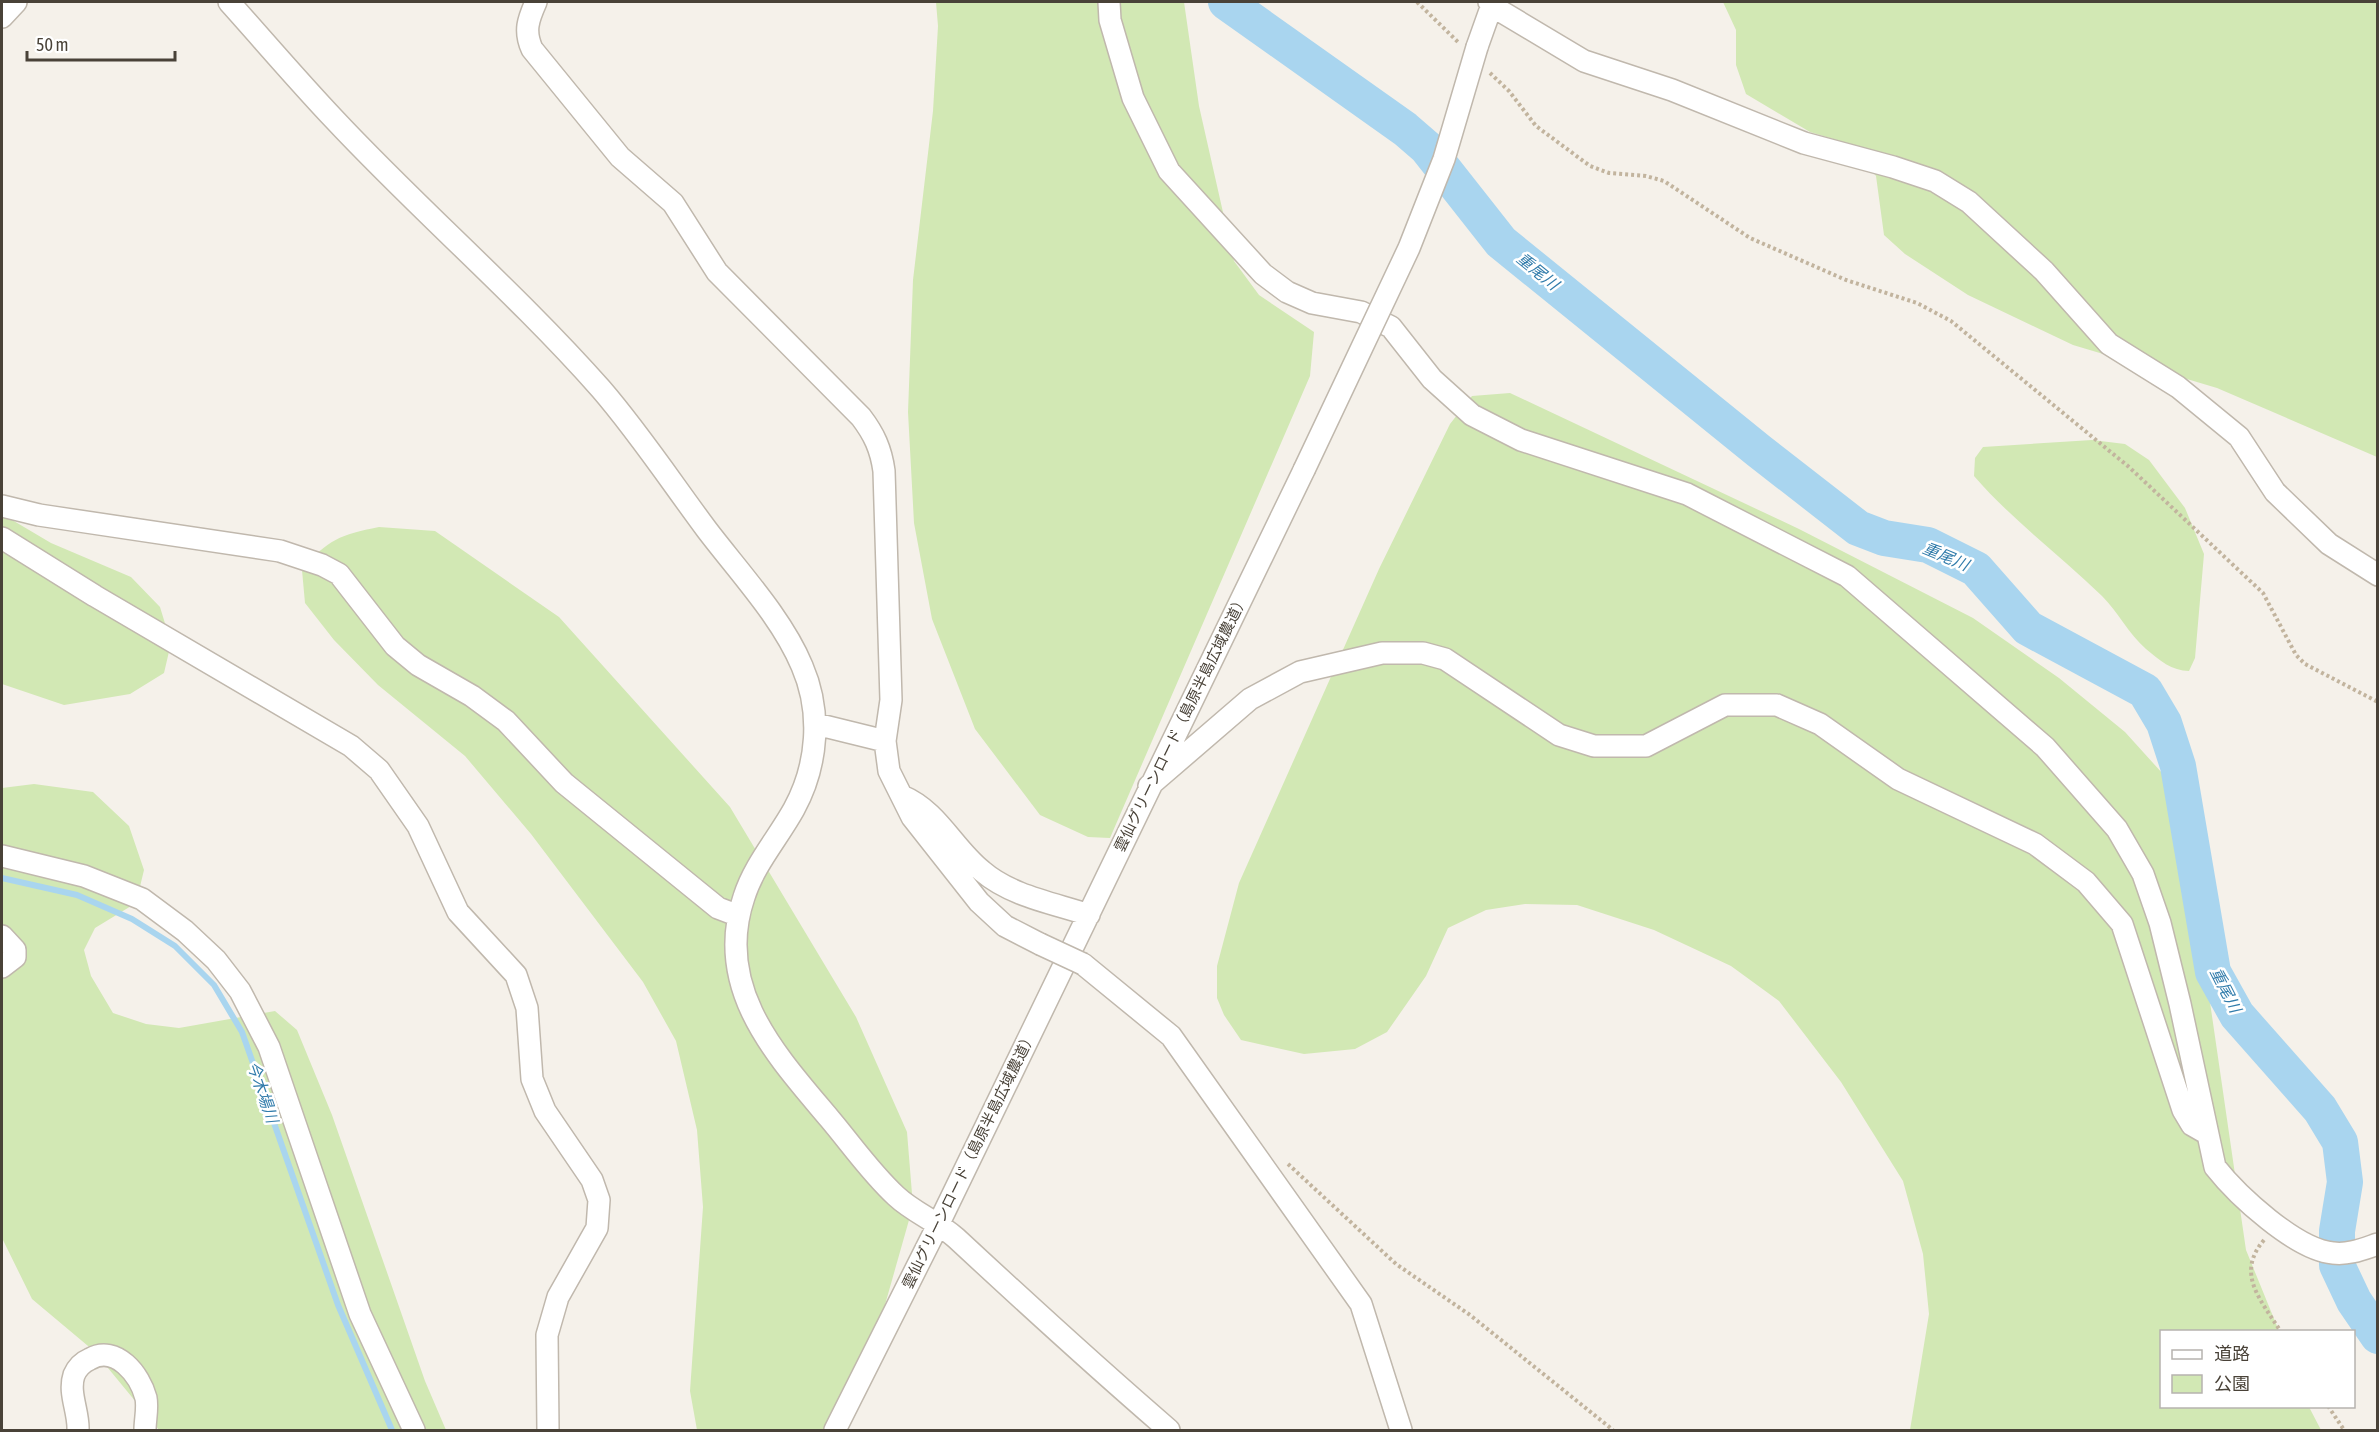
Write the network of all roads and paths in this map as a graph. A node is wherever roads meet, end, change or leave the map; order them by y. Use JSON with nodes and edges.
{"nodes":[{"id":1,"x":229,"y":2,"type":"edge"},
{"id":2,"x":536,"y":2,"type":"edge"},
{"id":3,"x":1109,"y":2,"type":"edge"},
{"id":4,"x":1417,"y":2,"type":"edge"},
{"id":5,"x":1491,"y":3,"type":"edge"},
{"id":6,"x":1469,"y":46,"type":"junction"},
{"id":7,"x":1484,"y":68,"type":"dead end"},
{"id":8,"x":2,"y":506,"type":"edge"},
{"id":9,"x":2,"y":538,"type":"edge"},
{"id":10,"x":2378,"y":575,"type":"edge"},
{"id":11,"x":2378,"y":702,"type":"edge"},
{"id":12,"x":816,"y":724,"type":"junction"},
{"id":13,"x":885,"y":741,"type":"junction"},
{"id":14,"x":1149,"y":786,"type":"junction"},
{"id":15,"x":901,"y":796,"type":"junction"},
{"id":16,"x":2,"y":856,"type":"edge"},
{"id":17,"x":1089,"y":915,"type":"junction"},
{"id":18,"x":739,"y":916,"type":"junction"},
{"id":19,"x":2,"y":936,"type":"edge"},
{"id":20,"x":2,"y":968,"type":"edge"},
{"id":21,"x":2206,"y":1133,"type":"junction"},
{"id":22,"x":1283,"y":1159,"type":"dead end"},
{"id":23,"x":939,"y":1222,"type":"junction"},
{"id":24,"x":2276,"y":1226,"type":"junction"},
{"id":25,"x":2378,"y":1244,"type":"edge"},
{"id":26,"x":2280,"y":1330,"type":"edge"},
{"id":27,"x":2329,"y":1408,"type":"edge"},
{"id":28,"x":78,"y":1431,"type":"edge"},
{"id":29,"x":145,"y":1431,"type":"edge"},
{"id":30,"x":414,"y":1431,"type":"edge"},
{"id":31,"x":548,"y":1431,"type":"edge"},
{"id":32,"x":834,"y":1431,"type":"edge"},
{"id":33,"x":1169,"y":1431,"type":"edge"},
{"id":34,"x":1401,"y":1431,"type":"edge"},
{"id":35,"x":1613,"y":1431,"type":"edge"},
{"id":36,"x":2344,"y":1431,"type":"edge"}],
"edges":[{"from":1,"to":12,"type":"street"},
{"from":2,"to":13,"type":"street"},
{"from":3,"to":21,"type":"street"},
{"from":4,"to":6,"type":"path"},
{"from":5,"to":6,"type":"street","name":"雲仙グリーンロード（島原半島広域農道）"},
{"from":5,"to":10,"type":"street"},
{"from":6,"to":14,"type":"street","name":"雲仙グリーンロード（島原半島広域農道）","bridge":true},
{"from":7,"to":11,"type":"path"},
{"from":8,"to":18,"type":"street"},
{"from":9,"to":31,"type":"street"},
{"from":12,"to":13,"type":"street"},
{"from":12,"to":18,"type":"street"},
{"from":13,"to":15,"type":"street"},
{"from":14,"to":17,"type":"street","name":"雲仙グリーンロード（島原半島広域農道）"},
{"from":14,"to":21,"type":"street"},
{"from":15,"to":17,"type":"street"},
{"from":15,"to":34,"type":"street","bridge":true},
{"from":16,"to":30,"type":"street"},
{"from":17,"to":23,"type":"street","name":"雲仙グリーンロード（島原半島広域農道）"},
{"from":18,"to":23,"type":"street"},
{"from":19,"to":20,"type":"street"},
{"from":21,"to":24,"type":"street"},
{"from":22,"to":35,"type":"path"},
{"from":23,"to":32,"type":"street","name":"雲仙グリーンロード（島原半島広域農道）"},
{"from":23,"to":33,"type":"street"},
{"from":24,"to":25,"type":"street"},
{"from":24,"to":26,"type":"path"},
{"from":27,"to":36,"type":"path"},
{"from":28,"to":29,"type":"street"}]}
